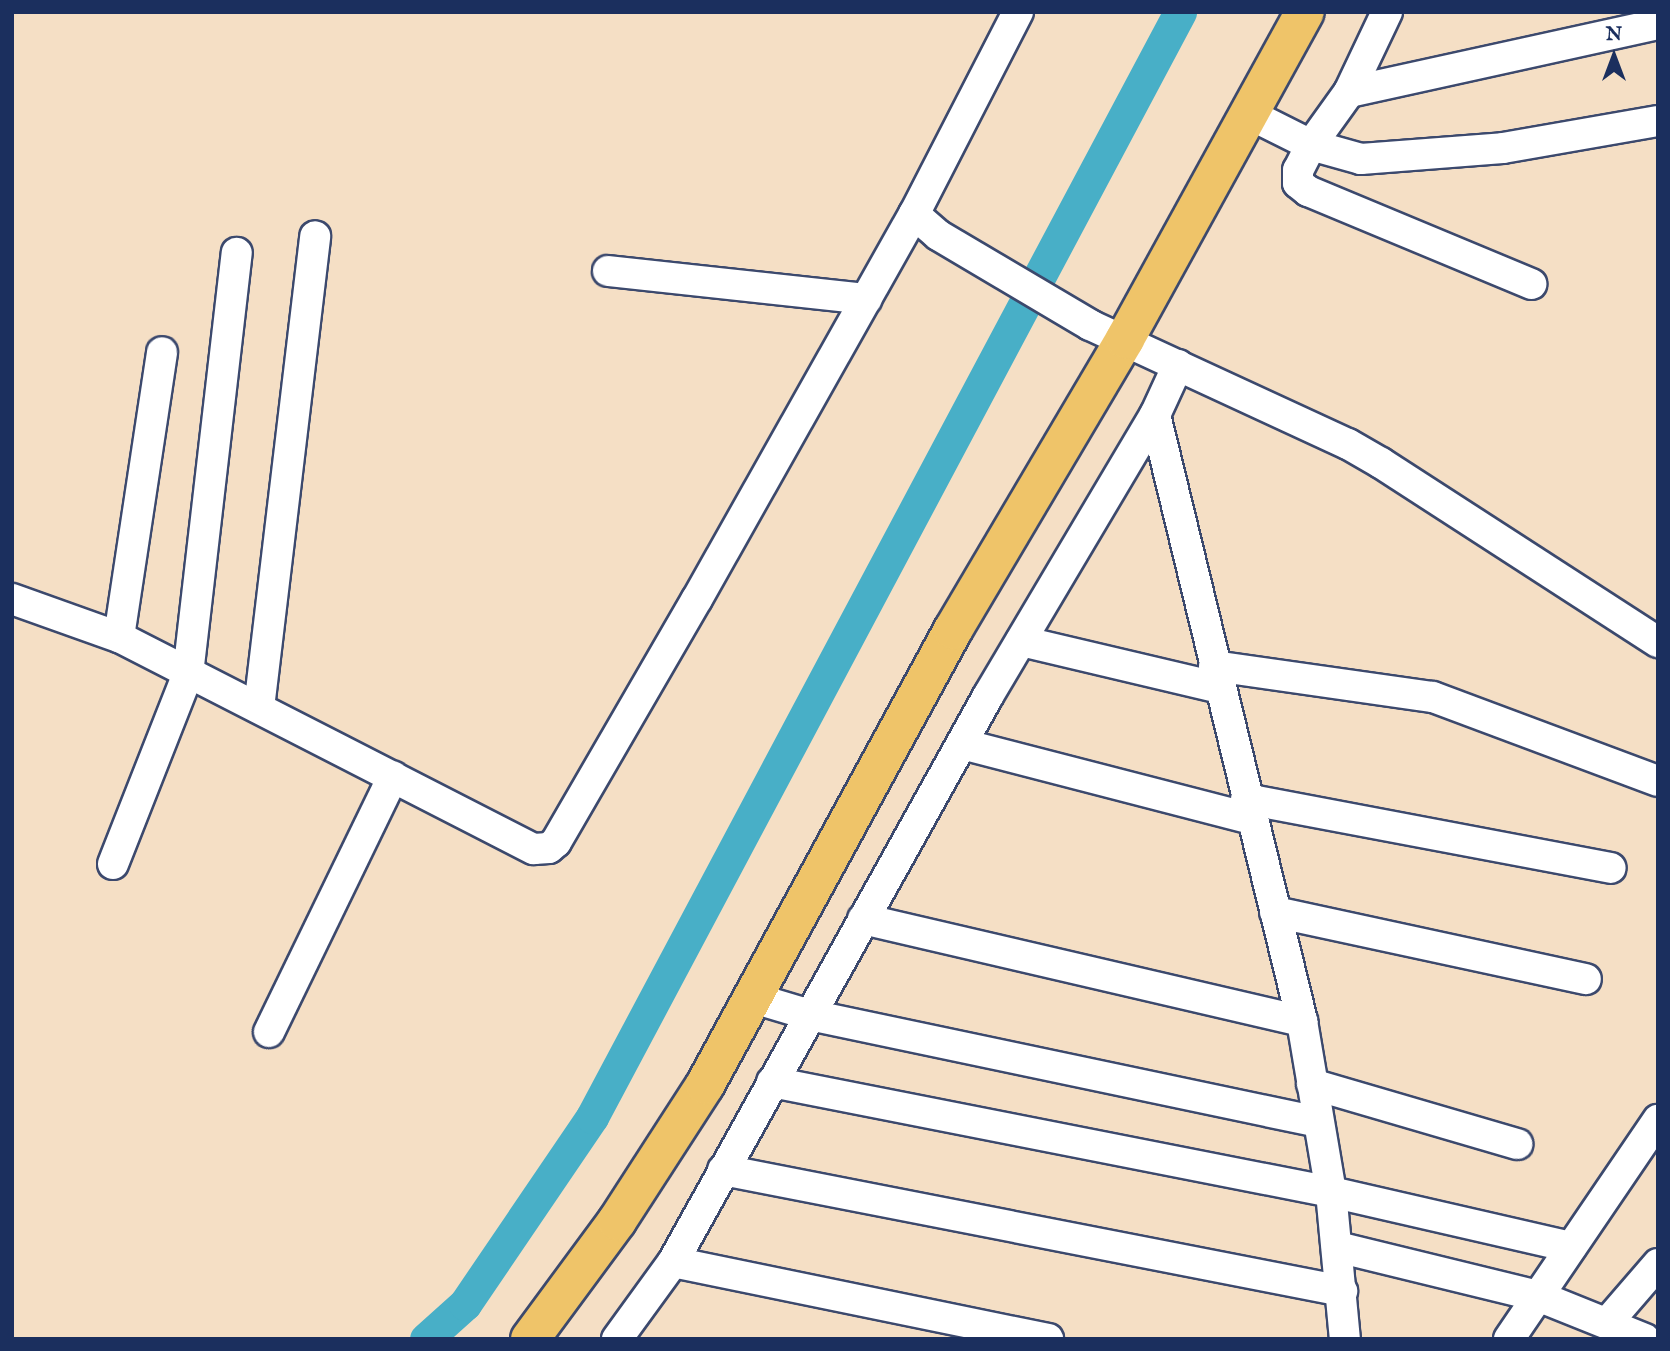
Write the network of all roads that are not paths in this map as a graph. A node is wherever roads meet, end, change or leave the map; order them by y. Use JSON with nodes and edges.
{"nodes":[{"id":1,"x":1018,"y":12,"type":"edge"},
{"id":2,"x":1305,"y":12,"type":"edge"},
{"id":3,"x":1387,"y":12,"type":"edge"},
{"id":4,"x":1658,"y":24,"type":"edge"},
{"id":5,"x":1349,"y":92,"type":"junction"},
{"id":6,"x":1249,"y":114,"type":"junction"},
{"id":7,"x":1658,"y":121,"type":"edge"},
{"id":8,"x":1311,"y":145,"type":"junction"},
{"id":9,"x":914,"y":214,"type":"junction"},
{"id":10,"x":314,"y":236,"type":"dead end"},
{"id":11,"x":237,"y":253,"type":"dead end"},
{"id":12,"x":608,"y":271,"type":"dead end"},
{"id":13,"x":1531,"y":284,"type":"dead end"},
{"id":14,"x":866,"y":299,"type":"junction"},
{"id":15,"x":1125,"y":339,"type":"junction"},
{"id":16,"x":162,"y":352,"type":"dead end"},
{"id":17,"x":1178,"y":365,"type":"junction"},
{"id":18,"x":1155,"y":415,"type":"junction"},
{"id":19,"x":12,"y":599,"type":"edge"},
{"id":20,"x":118,"y":637,"type":"junction"},
{"id":21,"x":1021,"y":641,"type":"junction"},
{"id":22,"x":1658,"y":642,"type":"edge"},
{"id":23,"x":188,"y":674,"type":"junction"},
{"id":24,"x":1217,"y":677,"type":"junction"},
{"id":25,"x":259,"y":708,"type":"junction"},
{"id":26,"x":962,"y":744,"type":"junction"},
{"id":27,"x":393,"y":777,"type":"junction"},
{"id":28,"x":1658,"y":781,"type":"edge"},
{"id":29,"x":1249,"y":809,"type":"junction"},
{"id":30,"x":113,"y":864,"type":"dead end"},
{"id":31,"x":1611,"y":868,"type":"dead end"},
{"id":32,"x":1275,"y":912,"type":"junction"},
{"id":33,"x":863,"y":919,"type":"junction"},
{"id":34,"x":1586,"y":979,"type":"dead end"},
{"id":35,"x":753,"y":998,"type":"junction"},
{"id":36,"x":810,"y":1015,"type":"junction"},
{"id":37,"x":1302,"y":1021,"type":"junction"},
{"id":38,"x":269,"y":1032,"type":"dead end"},
{"id":39,"x":772,"y":1082,"type":"junction"},
{"id":40,"x":1312,"y":1084,"type":"junction"},
{"id":41,"x":1658,"y":1120,"type":"edge"},
{"id":42,"x":1318,"y":1122,"type":"junction"},
{"id":43,"x":1517,"y":1144,"type":"dead end"},
{"id":44,"x":723,"y":1170,"type":"junction"},
{"id":45,"x":1331,"y":1192,"type":"junction"},
{"id":46,"x":1336,"y":1247,"type":"junction"},
{"id":47,"x":1572,"y":1247,"type":"junction"},
{"id":48,"x":673,"y":1262,"type":"junction"},
{"id":49,"x":1658,"y":1264,"type":"edge"},
{"id":50,"x":1342,"y":1291,"type":"junction"},
{"id":51,"x":1538,"y":1296,"type":"junction"},
{"id":52,"x":1607,"y":1323,"type":"junction"},
{"id":53,"x":530,"y":1339,"type":"edge"},
{"id":54,"x":617,"y":1339,"type":"edge"},
{"id":55,"x":1048,"y":1339,"type":"edge"},
{"id":56,"x":1345,"y":1339,"type":"edge"},
{"id":57,"x":1509,"y":1339,"type":"edge"},
{"id":58,"x":1646,"y":1339,"type":"edge"}],
"edges":[{"from":1,"to":9,"type":"street"},
{"from":2,"to":6,"type":"main road"},
{"from":3,"to":5,"type":"street"},
{"from":4,"to":5,"type":"street"},
{"from":5,"to":8,"type":"street"},
{"from":6,"to":8,"type":"street"},
{"from":6,"to":15,"type":"main road"},
{"from":7,"to":8,"type":"street"},
{"from":8,"to":13,"type":"street"},
{"from":9,"to":14,"type":"street"},
{"from":9,"to":15,"type":"street"},
{"from":10,"to":25,"type":"street"},
{"from":11,"to":23,"type":"street"},
{"from":12,"to":14,"type":"street"},
{"from":14,"to":27,"type":"street"},
{"from":15,"to":17,"type":"street"},
{"from":15,"to":35,"type":"main road"},
{"from":16,"to":20,"type":"street"},
{"from":17,"to":18,"type":"street"},
{"from":17,"to":22,"type":"street"},
{"from":18,"to":21,"type":"street"},
{"from":18,"to":24,"type":"street"},
{"from":19,"to":20,"type":"street"},
{"from":20,"to":23,"type":"street"},
{"from":21,"to":24,"type":"street"},
{"from":21,"to":26,"type":"street"},
{"from":23,"to":25,"type":"street"},
{"from":23,"to":30,"type":"street"},
{"from":24,"to":28,"type":"street"},
{"from":24,"to":29,"type":"street"},
{"from":25,"to":27,"type":"street"},
{"from":26,"to":29,"type":"street"},
{"from":26,"to":33,"type":"street"},
{"from":27,"to":38,"type":"street"},
{"from":29,"to":31,"type":"street"},
{"from":29,"to":32,"type":"street"},
{"from":32,"to":34,"type":"street"},
{"from":32,"to":37,"type":"street"},
{"from":33,"to":36,"type":"street"},
{"from":33,"to":37,"type":"street"},
{"from":35,"to":36,"type":"street"},
{"from":35,"to":53,"type":"main road"},
{"from":36,"to":39,"type":"street"},
{"from":36,"to":42,"type":"street"},
{"from":37,"to":40,"type":"street"},
{"from":39,"to":44,"type":"street"},
{"from":39,"to":45,"type":"street"},
{"from":40,"to":42,"type":"street"},
{"from":40,"to":43,"type":"street"},
{"from":41,"to":47,"type":"street"},
{"from":42,"to":45,"type":"street"},
{"from":44,"to":48,"type":"street"},
{"from":44,"to":50,"type":"street"},
{"from":45,"to":46,"type":"street"},
{"from":45,"to":47,"type":"street"},
{"from":46,"to":50,"type":"street"},
{"from":46,"to":51,"type":"street"},
{"from":47,"to":51,"type":"street"},
{"from":48,"to":54,"type":"street"},
{"from":48,"to":55,"type":"street"},
{"from":49,"to":52,"type":"street"},
{"from":50,"to":56,"type":"street"},
{"from":51,"to":52,"type":"street"},
{"from":51,"to":57,"type":"street"},
{"from":52,"to":58,"type":"street"}]}
